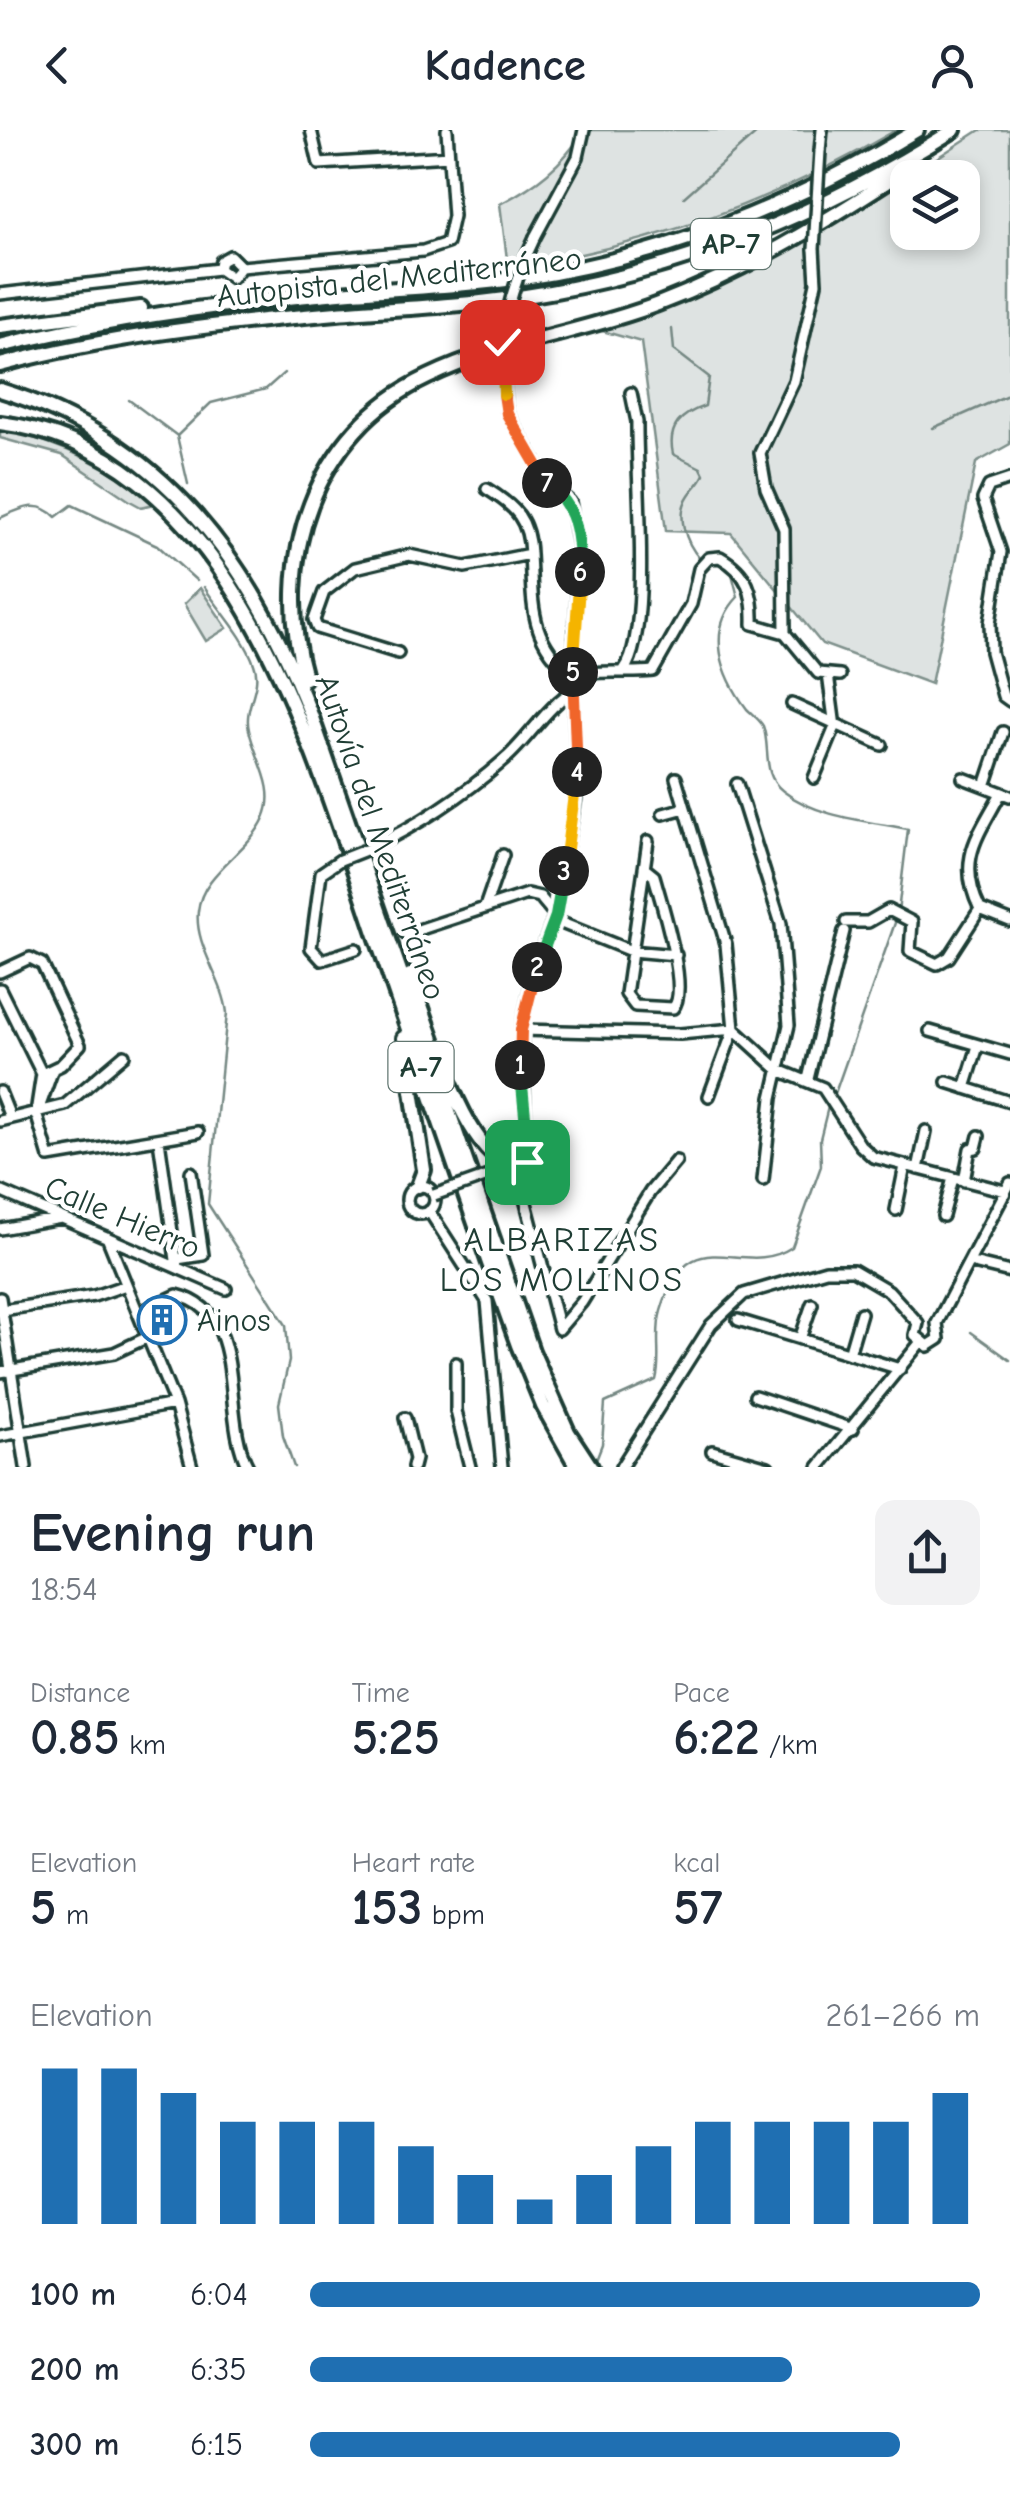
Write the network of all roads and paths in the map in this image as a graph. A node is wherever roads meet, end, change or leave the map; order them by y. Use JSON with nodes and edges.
{"nodes":[{"id":1,"x":311,"y":130,"type":"edge"},
{"id":2,"x":447,"y":130,"type":"edge"},
{"id":3,"x":584,"y":130,"type":"edge"},
{"id":4,"x":822,"y":130,"type":"edge"},
{"id":5,"x":917,"y":130,"type":"edge"},
{"id":6,"x":954,"y":130,"type":"edge"},
{"id":7,"x":965,"y":130,"type":"edge"},
{"id":8,"x":449,"y":156,"type":"junction"},
{"id":9,"x":352,"y":292,"type":"junction"},
{"id":10,"x":0,"y":294,"type":"edge"},
{"id":11,"x":0,"y":326,"type":"edge"},
{"id":12,"x":0,"y":346,"type":"edge"},
{"id":13,"x":5,"y":364,"type":"edge"},
{"id":14,"x":0,"y":390,"type":"edge"},
{"id":15,"x":631,"y":392,"type":"dead end"},
{"id":16,"x":0,"y":423,"type":"edge"},
{"id":17,"x":1010,"y":480,"type":"edge"},
{"id":18,"x":487,"y":490,"type":"dead end"},
{"id":19,"x":530,"y":554,"type":"junction"},
{"id":20,"x":784,"y":633,"type":"junction"},
{"id":21,"x":398,"y":654,"type":"dead end"},
{"id":22,"x":624,"y":670,"type":"junction"},
{"id":23,"x":828,"y":674,"type":"junction"},
{"id":24,"x":572,"y":675,"type":"junction"},
{"id":25,"x":840,"y":675,"type":"dead end"},
{"id":26,"x":576,"y":689,"type":"junction"},
{"id":27,"x":1010,"y":701,"type":"edge"},
{"id":28,"x":792,"y":704,"type":"dead end"},
{"id":29,"x":311,"y":715,"type":"junction"},
{"id":30,"x":834,"y":721,"type":"junction"},
{"id":31,"x":1002,"y":732,"type":"dead end"},
{"id":32,"x":882,"y":745,"type":"dead end"},
{"id":33,"x":676,"y":778,"type":"dead end"},
{"id":34,"x":814,"y":778,"type":"dead end"},
{"id":35,"x":963,"y":778,"type":"dead end"},
{"id":36,"x":737,"y":784,"type":"dead end"},
{"id":37,"x":984,"y":786,"type":"junction"},
{"id":38,"x":1006,"y":794,"type":"edge"},
{"id":39,"x":685,"y":808,"type":"junction"},
{"id":40,"x":663,"y":814,"type":"dead end"},
{"id":41,"x":648,"y":841,"type":"dead end"},
{"id":42,"x":503,"y":854,"type":"dead end"},
{"id":43,"x":644,"y":868,"type":"junction"},
{"id":44,"x":486,"y":907,"type":"junction"},
{"id":45,"x":980,"y":909,"type":"junction"},
{"id":46,"x":379,"y":910,"type":"junction"},
{"id":47,"x":555,"y":918,"type":"junction"},
{"id":48,"x":1010,"y":921,"type":"edge"},
{"id":49,"x":406,"y":934,"type":"dead end"},
{"id":50,"x":356,"y":949,"type":"dead end"},
{"id":51,"x":380,"y":949,"type":"junction"},
{"id":52,"x":631,"y":951,"type":"junction"},
{"id":53,"x":676,"y":955,"type":"junction"},
{"id":54,"x":0,"y":972,"type":"edge"},
{"id":55,"x":0,"y":989,"type":"edge"},
{"id":56,"x":734,"y":1028,"type":"junction"},
{"id":57,"x":521,"y":1030,"type":"junction"},
{"id":58,"x":930,"y":1031,"type":"dead end"},
{"id":59,"x":978,"y":1046,"type":"junction"},
{"id":60,"x":124,"y":1054,"type":"dead end"},
{"id":61,"x":1010,"y":1054,"type":"edge"},
{"id":62,"x":53,"y":1069,"type":"junction"},
{"id":63,"x":778,"y":1070,"type":"junction"},
{"id":64,"x":42,"y":1074,"type":"junction"},
{"id":65,"x":808,"y":1079,"type":"junction"},
{"id":66,"x":946,"y":1082,"type":"dead end"},
{"id":67,"x":965,"y":1088,"type":"junction"},
{"id":68,"x":0,"y":1092,"type":"edge"},
{"id":69,"x":709,"y":1096,"type":"dead end"},
{"id":70,"x":1010,"y":1102,"type":"edge"},
{"id":71,"x":36,"y":1113,"type":"junction"},
{"id":72,"x":5,"y":1119,"type":"edge"},
{"id":73,"x":926,"y":1131,"type":"dead end"},
{"id":74,"x":198,"y":1132,"type":"dead end"},
{"id":75,"x":980,"y":1136,"type":"dead end"},
{"id":76,"x":160,"y":1140,"type":"junction"},
{"id":77,"x":521,"y":1156,"type":"junction"},
{"id":78,"x":676,"y":1161,"type":"dead end"},
{"id":79,"x":906,"y":1166,"type":"junction"},
{"id":80,"x":502,"y":1167,"type":"junction"},
{"id":81,"x":918,"y":1169,"type":"junction"},
{"id":82,"x":191,"y":1172,"type":"dead end"},
{"id":83,"x":958,"y":1179,"type":"junction"},
{"id":84,"x":520,"y":1180,"type":"junction"},
{"id":85,"x":763,"y":1180,"type":"dead end"},
{"id":86,"x":418,"y":1186,"type":"junction"},
{"id":87,"x":1008,"y":1187,"type":"edge"},
{"id":88,"x":0,"y":1191,"type":"edge"},
{"id":89,"x":434,"y":1195,"type":"junction"},
{"id":90,"x":896,"y":1210,"type":"dead end"},
{"id":91,"x":429,"y":1211,"type":"junction"},
{"id":92,"x":943,"y":1216,"type":"dead end"},
{"id":93,"x":62,"y":1218,"type":"junction"},
{"id":94,"x":0,"y":1228,"type":"edge"},
{"id":95,"x":107,"y":1237,"type":"junction"},
{"id":96,"x":969,"y":1262,"type":"junction"},
{"id":97,"x":177,"y":1263,"type":"junction"},
{"id":98,"x":188,"y":1272,"type":"junction"},
{"id":99,"x":1010,"y":1272,"type":"edge"},
{"id":100,"x":126,"y":1285,"type":"junction"},
{"id":101,"x":226,"y":1289,"type":"dead end"},
{"id":102,"x":177,"y":1295,"type":"junction"},
{"id":103,"x":0,"y":1298,"type":"edge"},
{"id":104,"x":812,"y":1304,"type":"dead end"},
{"id":105,"x":2,"y":1310,"type":"edge"},
{"id":106,"x":861,"y":1313,"type":"dead end"},
{"id":107,"x":140,"y":1320,"type":"junction"},
{"id":108,"x":738,"y":1320,"type":"dead end"},
{"id":109,"x":918,"y":1323,"type":"junction"},
{"id":110,"x":938,"y":1323,"type":"junction"},
{"id":111,"x":148,"y":1337,"type":"junction"},
{"id":112,"x":800,"y":1339,"type":"junction"},
{"id":113,"x":920,"y":1343,"type":"junction"},
{"id":114,"x":850,"y":1354,"type":"junction"},
{"id":115,"x":456,"y":1363,"type":"dead end"},
{"id":116,"x":900,"y":1369,"type":"junction"},
{"id":117,"x":12,"y":1371,"type":"junction"},
{"id":118,"x":0,"y":1372,"type":"edge"},
{"id":119,"x":755,"y":1396,"type":"dead end"},
{"id":120,"x":175,"y":1404,"type":"junction"},
{"id":121,"x":405,"y":1418,"type":"dead end"},
{"id":122,"x":853,"y":1429,"type":"junction"},
{"id":123,"x":21,"y":1432,"type":"junction"},
{"id":124,"x":0,"y":1436,"type":"edge"},
{"id":125,"x":712,"y":1450,"type":"dead end"},
{"id":126,"x":576,"y":1459,"type":"edge"},
{"id":127,"x":26,"y":1467,"type":"edge"},
{"id":128,"x":190,"y":1467,"type":"edge"},
{"id":129,"x":248,"y":1467,"type":"edge"},
{"id":130,"x":413,"y":1467,"type":"edge"},
{"id":131,"x":470,"y":1467,"type":"edge"},
{"id":132,"x":502,"y":1467,"type":"edge"},
{"id":133,"x":591,"y":1467,"type":"edge"},
{"id":134,"x":621,"y":1467,"type":"edge"},
{"id":135,"x":768,"y":1467,"type":"edge"},
{"id":136,"x":819,"y":1467,"type":"edge"}],
"edges":[{"from":1,"to":8,"type":"street"},
{"from":2,"to":8,"type":"street"},
{"from":3,"to":24,"type":"street","bridge":true},
{"from":4,"to":20,"type":"street","bridge":true},
{"from":5,"to":9,"type":"highway","name":"Autopista del Mediterráneo","number":"AP-7"},
{"from":6,"to":13,"type":"highway","name":"Autopista del Mediterráneo","number":"AP-7"},
{"from":7,"to":29,"type":"highway"},
{"from":8,"to":10,"type":"street"},
{"from":9,"to":11,"type":"highway"},
{"from":9,"to":12,"type":"highway","name":"Autopista del Mediterráneo","number":"AP-7"},
{"from":14,"to":29,"type":"highway","name":"Autovía del Mediterráneo","number":"A-7"},
{"from":15,"to":22,"type":"street"},
{"from":16,"to":51,"type":"highway","name":"Autovía del Mediterráneo","number":"A-7"},
{"from":17,"to":27,"type":"street"},
{"from":18,"to":19,"type":"street"},
{"from":19,"to":21,"type":"street"},
{"from":19,"to":24,"type":"street"},
{"from":20,"to":22,"type":"street"},
{"from":20,"to":23,"type":"street"},
{"from":22,"to":24,"type":"street"},
{"from":23,"to":25,"type":"street"},
{"from":23,"to":30,"type":"street"},
{"from":24,"to":26,"type":"street"},
{"from":26,"to":47,"type":"street"},
{"from":26,"to":50,"type":"street","bridge":true},
{"from":28,"to":30,"type":"street"},
{"from":29,"to":46,"type":"highway","name":"Autovía del Mediterráneo","number":"A-7"},
{"from":30,"to":32,"type":"street"},
{"from":30,"to":34,"type":"street"},
{"from":31,"to":37,"type":"street"},
{"from":33,"to":39,"type":"street"},
{"from":35,"to":37,"type":"street"},
{"from":36,"to":63,"type":"street"},
{"from":37,"to":38,"type":"street"},
{"from":38,"to":45,"type":"street"},
{"from":39,"to":40,"type":"street"},
{"from":39,"to":56,"type":"street"},
{"from":41,"to":43,"type":"street"},
{"from":42,"to":44,"type":"street"},
{"from":43,"to":52,"type":"street"},
{"from":43,"to":53,"type":"street"},
{"from":44,"to":47,"type":"street"},
{"from":44,"to":49,"type":"street"},
{"from":45,"to":48,"type":"street"},
{"from":45,"to":65,"type":"street"},
{"from":46,"to":80,"type":"highway"},
{"from":46,"to":126,"type":"highway","name":"Autovía del Mediterráneo","number":"A-7"},
{"from":47,"to":52,"type":"street"},
{"from":47,"to":57,"type":"street"},
{"from":51,"to":86,"type":"highway"},
{"from":51,"to":126,"type":"highway","name":"Autovía del Mediterráneo","number":"A-7"},
{"from":52,"to":53,"type":"street"},
{"from":52,"to":53,"type":"street"},
{"from":54,"to":62,"type":"street"},
{"from":55,"to":64,"type":"street"},
{"from":56,"to":57,"type":"street"},
{"from":56,"to":63,"type":"street"},
{"from":56,"to":69,"type":"street"},
{"from":57,"to":77,"type":"street"},
{"from":58,"to":59,"type":"street"},
{"from":59,"to":61,"type":"street"},
{"from":59,"to":67,"type":"street"},
{"from":60,"to":71,"type":"street"},
{"from":62,"to":64,"type":"street"},
{"from":62,"to":71,"type":"street"},
{"from":63,"to":65,"type":"street"},
{"from":63,"to":85,"type":"street"},
{"from":64,"to":71,"type":"street"},
{"from":65,"to":79,"type":"street"},
{"from":66,"to":67,"type":"street"},
{"from":67,"to":70,"type":"street"},
{"from":68,"to":72,"type":"street"},
{"from":71,"to":72,"type":"street"},
{"from":71,"to":76,"type":"street"},
{"from":73,"to":81,"type":"street"},
{"from":74,"to":76,"type":"street"},
{"from":75,"to":83,"type":"street"},
{"from":76,"to":97,"type":"street"},
{"from":77,"to":80,"type":"street"},
{"from":77,"to":84,"type":"street"},
{"from":78,"to":84,"type":"street"},
{"from":79,"to":81,"type":"street"},
{"from":79,"to":90,"type":"street"},
{"from":80,"to":84,"type":"street"},
{"from":80,"to":89,"type":"street","bridge":true},
{"from":81,"to":83,"type":"street"},
{"from":82,"to":97,"type":"street"},
{"from":83,"to":87,"type":"street"},
{"from":83,"to":92,"type":"street"},
{"from":86,"to":89,"type":"street"},
{"from":86,"to":91,"type":"street"},
{"from":87,"to":96,"type":"street"},
{"from":88,"to":93,"type":"street","name":"Calle Hierro"},
{"from":89,"to":91,"type":"street"},
{"from":91,"to":132,"type":"street"},
{"from":93,"to":94,"type":"street"},
{"from":93,"to":95,"type":"street","name":"Calle Hierro"},
{"from":95,"to":97,"type":"street","name":"Calle Hierro"},
{"from":95,"to":100,"type":"street"},
{"from":96,"to":99,"type":"street"},
{"from":96,"to":110,"type":"street"},
{"from":97,"to":98,"type":"street","name":"Calle Hierro"},
{"from":98,"to":101,"type":"street","name":"Calle Hierro"},
{"from":98,"to":102,"type":"street"},
{"from":100,"to":105,"type":"street"},
{"from":100,"to":107,"type":"street"},
{"from":102,"to":107,"type":"street"},
{"from":102,"to":129,"type":"street"},
{"from":103,"to":105,"type":"street"},
{"from":104,"to":112,"type":"street"},
{"from":105,"to":117,"type":"street"},
{"from":106,"to":114,"type":"street"},
{"from":107,"to":111,"type":"street"},
{"from":108,"to":112,"type":"street"},
{"from":109,"to":110,"type":"street"},
{"from":109,"to":113,"type":"street"},
{"from":109,"to":134,"type":"street"},
{"from":110,"to":113,"type":"street"},
{"from":111,"to":117,"type":"street"},
{"from":111,"to":120,"type":"street"},
{"from":112,"to":114,"type":"street"},
{"from":113,"to":116,"type":"street"},
{"from":114,"to":116,"type":"street"},
{"from":115,"to":131,"type":"street"},
{"from":116,"to":122,"type":"street"},
{"from":117,"to":118,"type":"street"},
{"from":117,"to":123,"type":"street"},
{"from":119,"to":122,"type":"street"},
{"from":120,"to":123,"type":"street"},
{"from":120,"to":128,"type":"street"},
{"from":121,"to":130,"type":"street"},
{"from":122,"to":136,"type":"street"},
{"from":123,"to":124,"type":"street"},
{"from":123,"to":127,"type":"street"},
{"from":125,"to":135,"type":"street"},
{"from":126,"to":133,"type":"highway","name":"Autovía del Mediterráneo","number":"A-7"}]}
